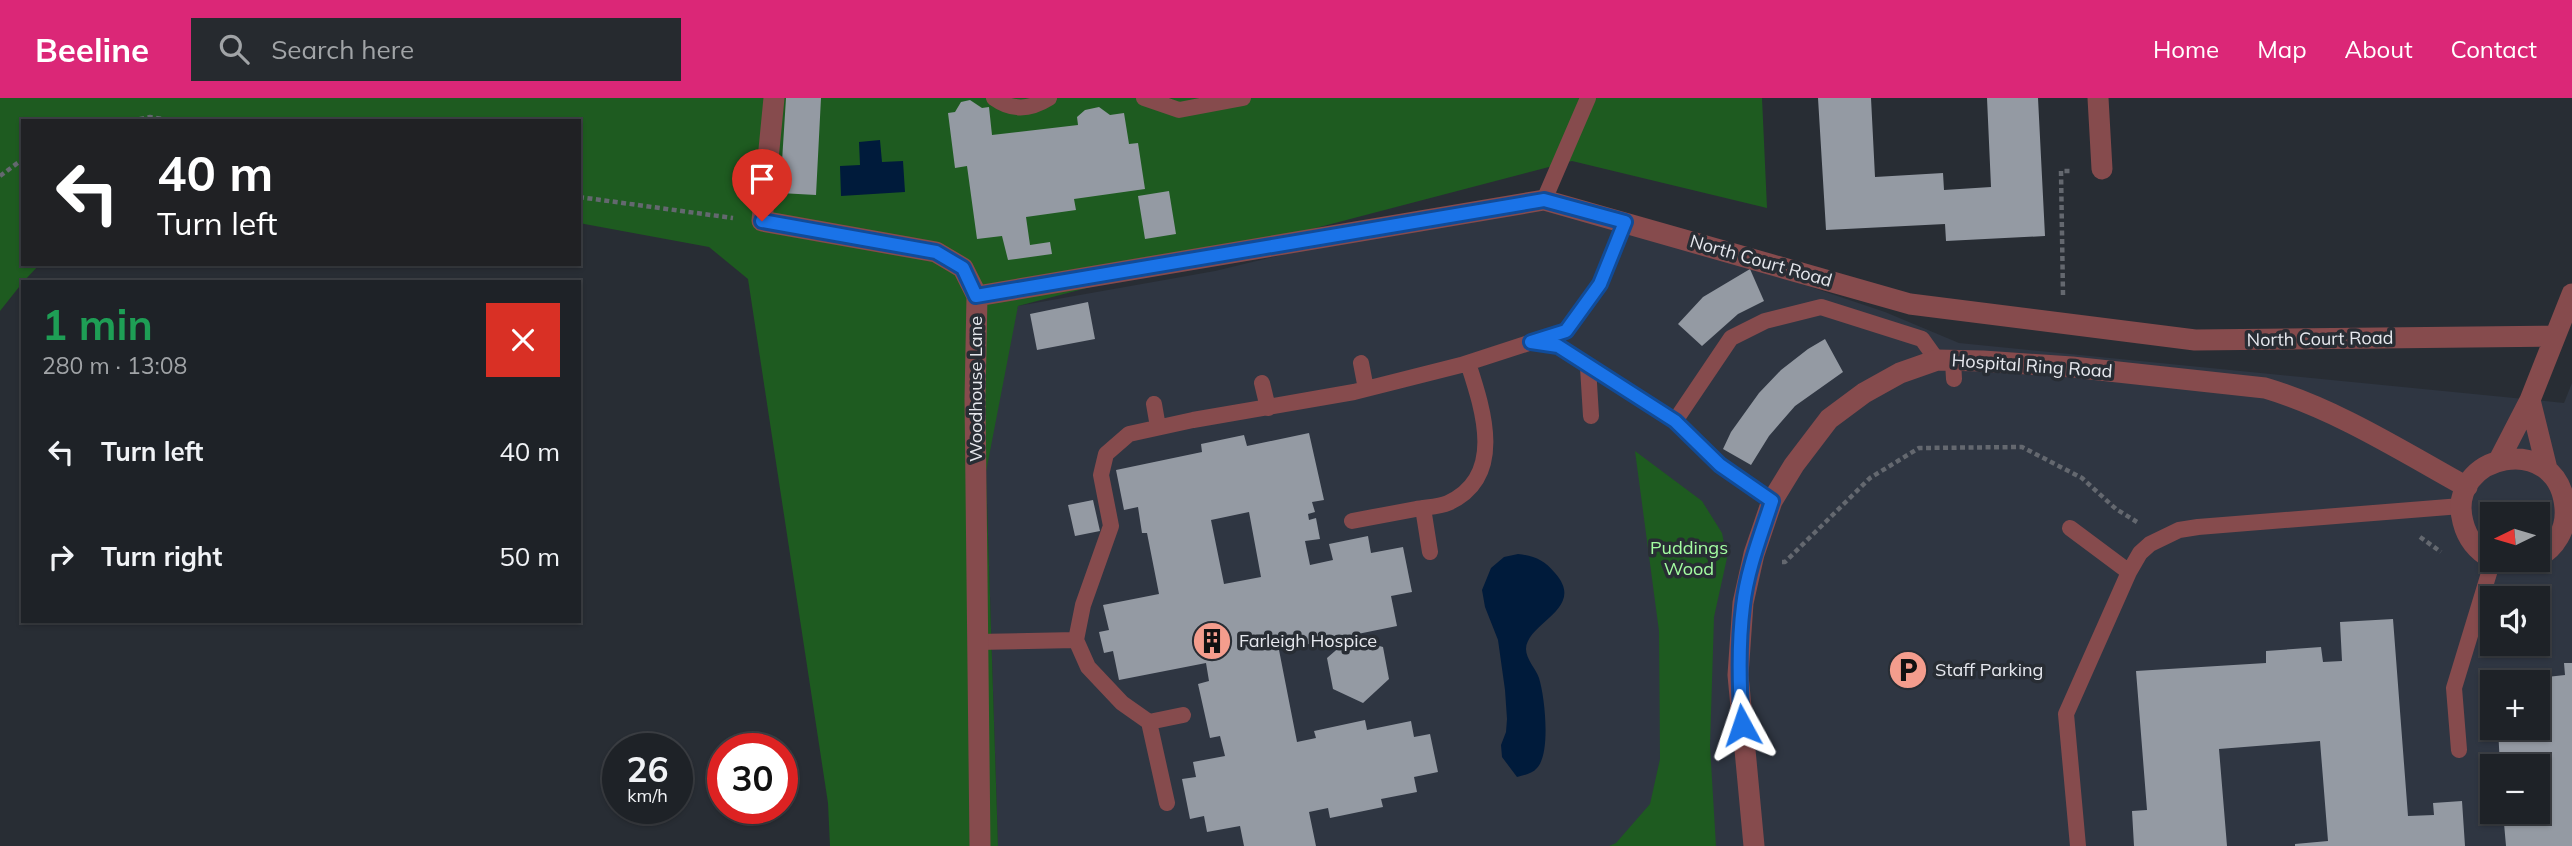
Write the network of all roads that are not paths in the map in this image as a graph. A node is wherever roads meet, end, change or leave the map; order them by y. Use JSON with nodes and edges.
{"nodes":[{"id":1,"x":774,"y":98,"type":"edge"},
{"id":2,"x":994,"y":98,"type":"edge"},
{"id":3,"x":1049,"y":98,"type":"edge"},
{"id":4,"x":1144,"y":98,"type":"edge"},
{"id":5,"x":1242,"y":98,"type":"edge"},
{"id":6,"x":1588,"y":98,"type":"edge"},
{"id":7,"x":2098,"y":98,"type":"edge"},
{"id":8,"x":2102,"y":169,"type":"road end"},
{"id":9,"x":1544,"y":200,"type":"junction"},
{"id":10,"x":1625,"y":222,"type":"junction"},
{"id":11,"x":2572,"y":294,"type":"edge"},
{"id":12,"x":976,"y":296,"type":"junction"},
{"id":13,"x":2554,"y":336,"type":"junction"},
{"id":14,"x":1531,"y":342,"type":"junction"},
{"id":15,"x":1361,"y":363,"type":"dead end"},
{"id":16,"x":1468,"y":363,"type":"junction"},
{"id":17,"x":1588,"y":367,"type":"junction"},
{"id":18,"x":1948,"y":367,"type":"junction"},
{"id":19,"x":1262,"y":383,"type":"dead end"},
{"id":20,"x":1366,"y":388,"type":"junction"},
{"id":21,"x":2530,"y":400,"type":"junction"},
{"id":22,"x":1154,"y":404,"type":"dead end"},
{"id":23,"x":1268,"y":408,"type":"junction"},
{"id":24,"x":1591,"y":416,"type":"dead end"},
{"id":25,"x":1675,"y":421,"type":"junction"},
{"id":26,"x":1158,"y":427,"type":"junction"},
{"id":27,"x":2499,"y":460,"type":"junction"},
{"id":28,"x":2547,"y":469,"type":"junction"},
{"id":29,"x":2464,"y":496,"type":"junction"},
{"id":30,"x":2568,"y":497,"type":"edge"},
{"id":31,"x":1772,"y":501,"type":"junction"},
{"id":32,"x":1423,"y":508,"type":"junction"},
{"id":33,"x":1352,"y":521,"type":"dead end"},
{"id":34,"x":2070,"y":528,"type":"dead end"},
{"id":35,"x":2554,"y":547,"type":"edge"},
{"id":36,"x":1430,"y":552,"type":"dead end"},
{"id":37,"x":2480,"y":552,"type":"edge"},
{"id":38,"x":2129,"y":572,"type":"junction"},
{"id":39,"x":2490,"y":572,"type":"edge"},
{"id":40,"x":1076,"y":640,"type":"junction"},
{"id":41,"x":976,"y":642,"type":"junction"},
{"id":42,"x":1183,"y":715,"type":"dead end"},
{"id":43,"x":1149,"y":722,"type":"junction"},
{"id":44,"x":2459,"y":750,"type":"dead end"},
{"id":45,"x":1167,"y":803,"type":"dead end"},
{"id":46,"x":2077,"y":838,"type":"edge"},
{"id":47,"x":980,"y":846,"type":"edge"},
{"id":48,"x":1754,"y":846,"type":"edge"},
{"id":49,"x":2064,"y":846,"type":"edge"}],
"edges":[{"from":1,"to":12,"type":"street","name":"Woodhouse Lane"},
{"from":2,"to":3,"type":"lane"},
{"from":4,"to":5,"type":"lane"},
{"from":6,"to":9,"type":"lane"},
{"from":7,"to":8,"type":"street"},
{"from":9,"to":10,"type":"street","name":"North Court Road"},
{"from":9,"to":12,"type":"street","name":"North Court Road"},
{"from":10,"to":13,"type":"street","name":"North Court Road"},
{"from":10,"to":14,"type":"lane"},
{"from":11,"to":13,"type":"street"},
{"from":12,"to":41,"type":"street","name":"Woodhouse Lane"},
{"from":13,"to":21,"type":"street"},
{"from":14,"to":16,"type":"lane"},
{"from":14,"to":17,"type":"lane"},
{"from":15,"to":20,"type":"lane"},
{"from":16,"to":20,"type":"lane"},
{"from":16,"to":32,"type":"lane"},
{"from":17,"to":24,"type":"lane"},
{"from":17,"to":25,"type":"lane"},
{"from":18,"to":25,"type":"lane"},
{"from":18,"to":29,"type":"street","name":"Hospital Ring Road"},
{"from":18,"to":31,"type":"street","name":"Hospital Ring Road"},
{"from":19,"to":23,"type":"lane"},
{"from":20,"to":23,"type":"lane"},
{"from":21,"to":27,"type":"street"},
{"from":21,"to":28,"type":"street"},
{"from":22,"to":26,"type":"lane"},
{"from":23,"to":26,"type":"lane"},
{"from":25,"to":31,"type":"lane"},
{"from":26,"to":40,"type":"lane"},
{"from":27,"to":28,"type":"street"},
{"from":27,"to":29,"type":"street"},
{"from":28,"to":30,"type":"street"},
{"from":29,"to":37,"type":"street"},
{"from":29,"to":38,"type":"lane"},
{"from":30,"to":35,"type":"street"},
{"from":31,"to":48,"type":"street","name":"Hospital Ring Road"},
{"from":32,"to":33,"type":"lane"},
{"from":32,"to":36,"type":"lane"},
{"from":34,"to":38,"type":"lane"},
{"from":38,"to":46,"type":"lane"},
{"from":39,"to":44,"type":"lane"},
{"from":40,"to":41,"type":"lane"},
{"from":40,"to":43,"type":"lane"},
{"from":41,"to":47,"type":"street","name":"Woodhouse Lane"},
{"from":42,"to":43,"type":"lane"},
{"from":43,"to":45,"type":"lane"},
{"from":46,"to":49,"type":"lane"}]}
